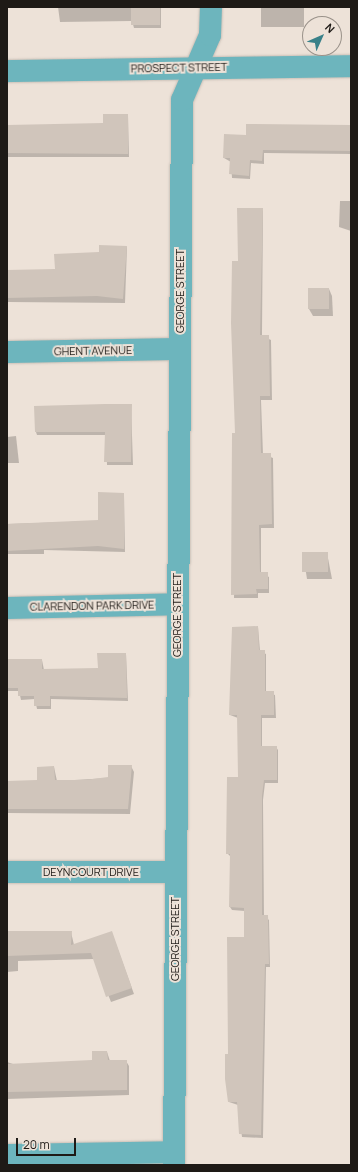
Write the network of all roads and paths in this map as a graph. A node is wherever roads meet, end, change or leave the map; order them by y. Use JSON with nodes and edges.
{"nodes":[{"id":1,"x":211,"y":7,"type":"edge"},
{"id":2,"x":351,"y":66,"type":"edge"},
{"id":3,"x":196,"y":68,"type":"junction"},
{"id":4,"x":7,"y":71,"type":"edge"},
{"id":5,"x":179,"y":349,"type":"junction"},
{"id":6,"x":7,"y":352,"type":"edge"},
{"id":7,"x":177,"y":604,"type":"junction"},
{"id":8,"x":7,"y":608,"type":"edge"},
{"id":9,"x":7,"y":872,"type":"edge"},
{"id":10,"x":176,"y":872,"type":"junction"},
{"id":11,"x":7,"y":1155,"type":"edge"},
{"id":12,"x":174,"y":1159,"type":"edge"}],
"edges":[{"from":1,"to":3,"type":"street","name":"GEORGE STREET"},
{"from":2,"to":3,"type":"street","name":"PROSPECT STREET"},
{"from":3,"to":4,"type":"street","name":"PROSPECT STREET"},
{"from":3,"to":5,"type":"street","name":"GEORGE STREET"},
{"from":5,"to":6,"type":"street","name":"GHENT AVENUE"},
{"from":5,"to":7,"type":"street","name":"GEORGE STREET"},
{"from":7,"to":8,"type":"street","name":"CLARENDON PARK DRIVE"},
{"from":7,"to":10,"type":"street","name":"GEORGE STREET"},
{"from":9,"to":10,"type":"street","name":"DEYNCOURT DRIVE"},
{"from":10,"to":12,"type":"street","name":"GEORGE STREET"},
{"from":11,"to":12,"type":"street"}]}
